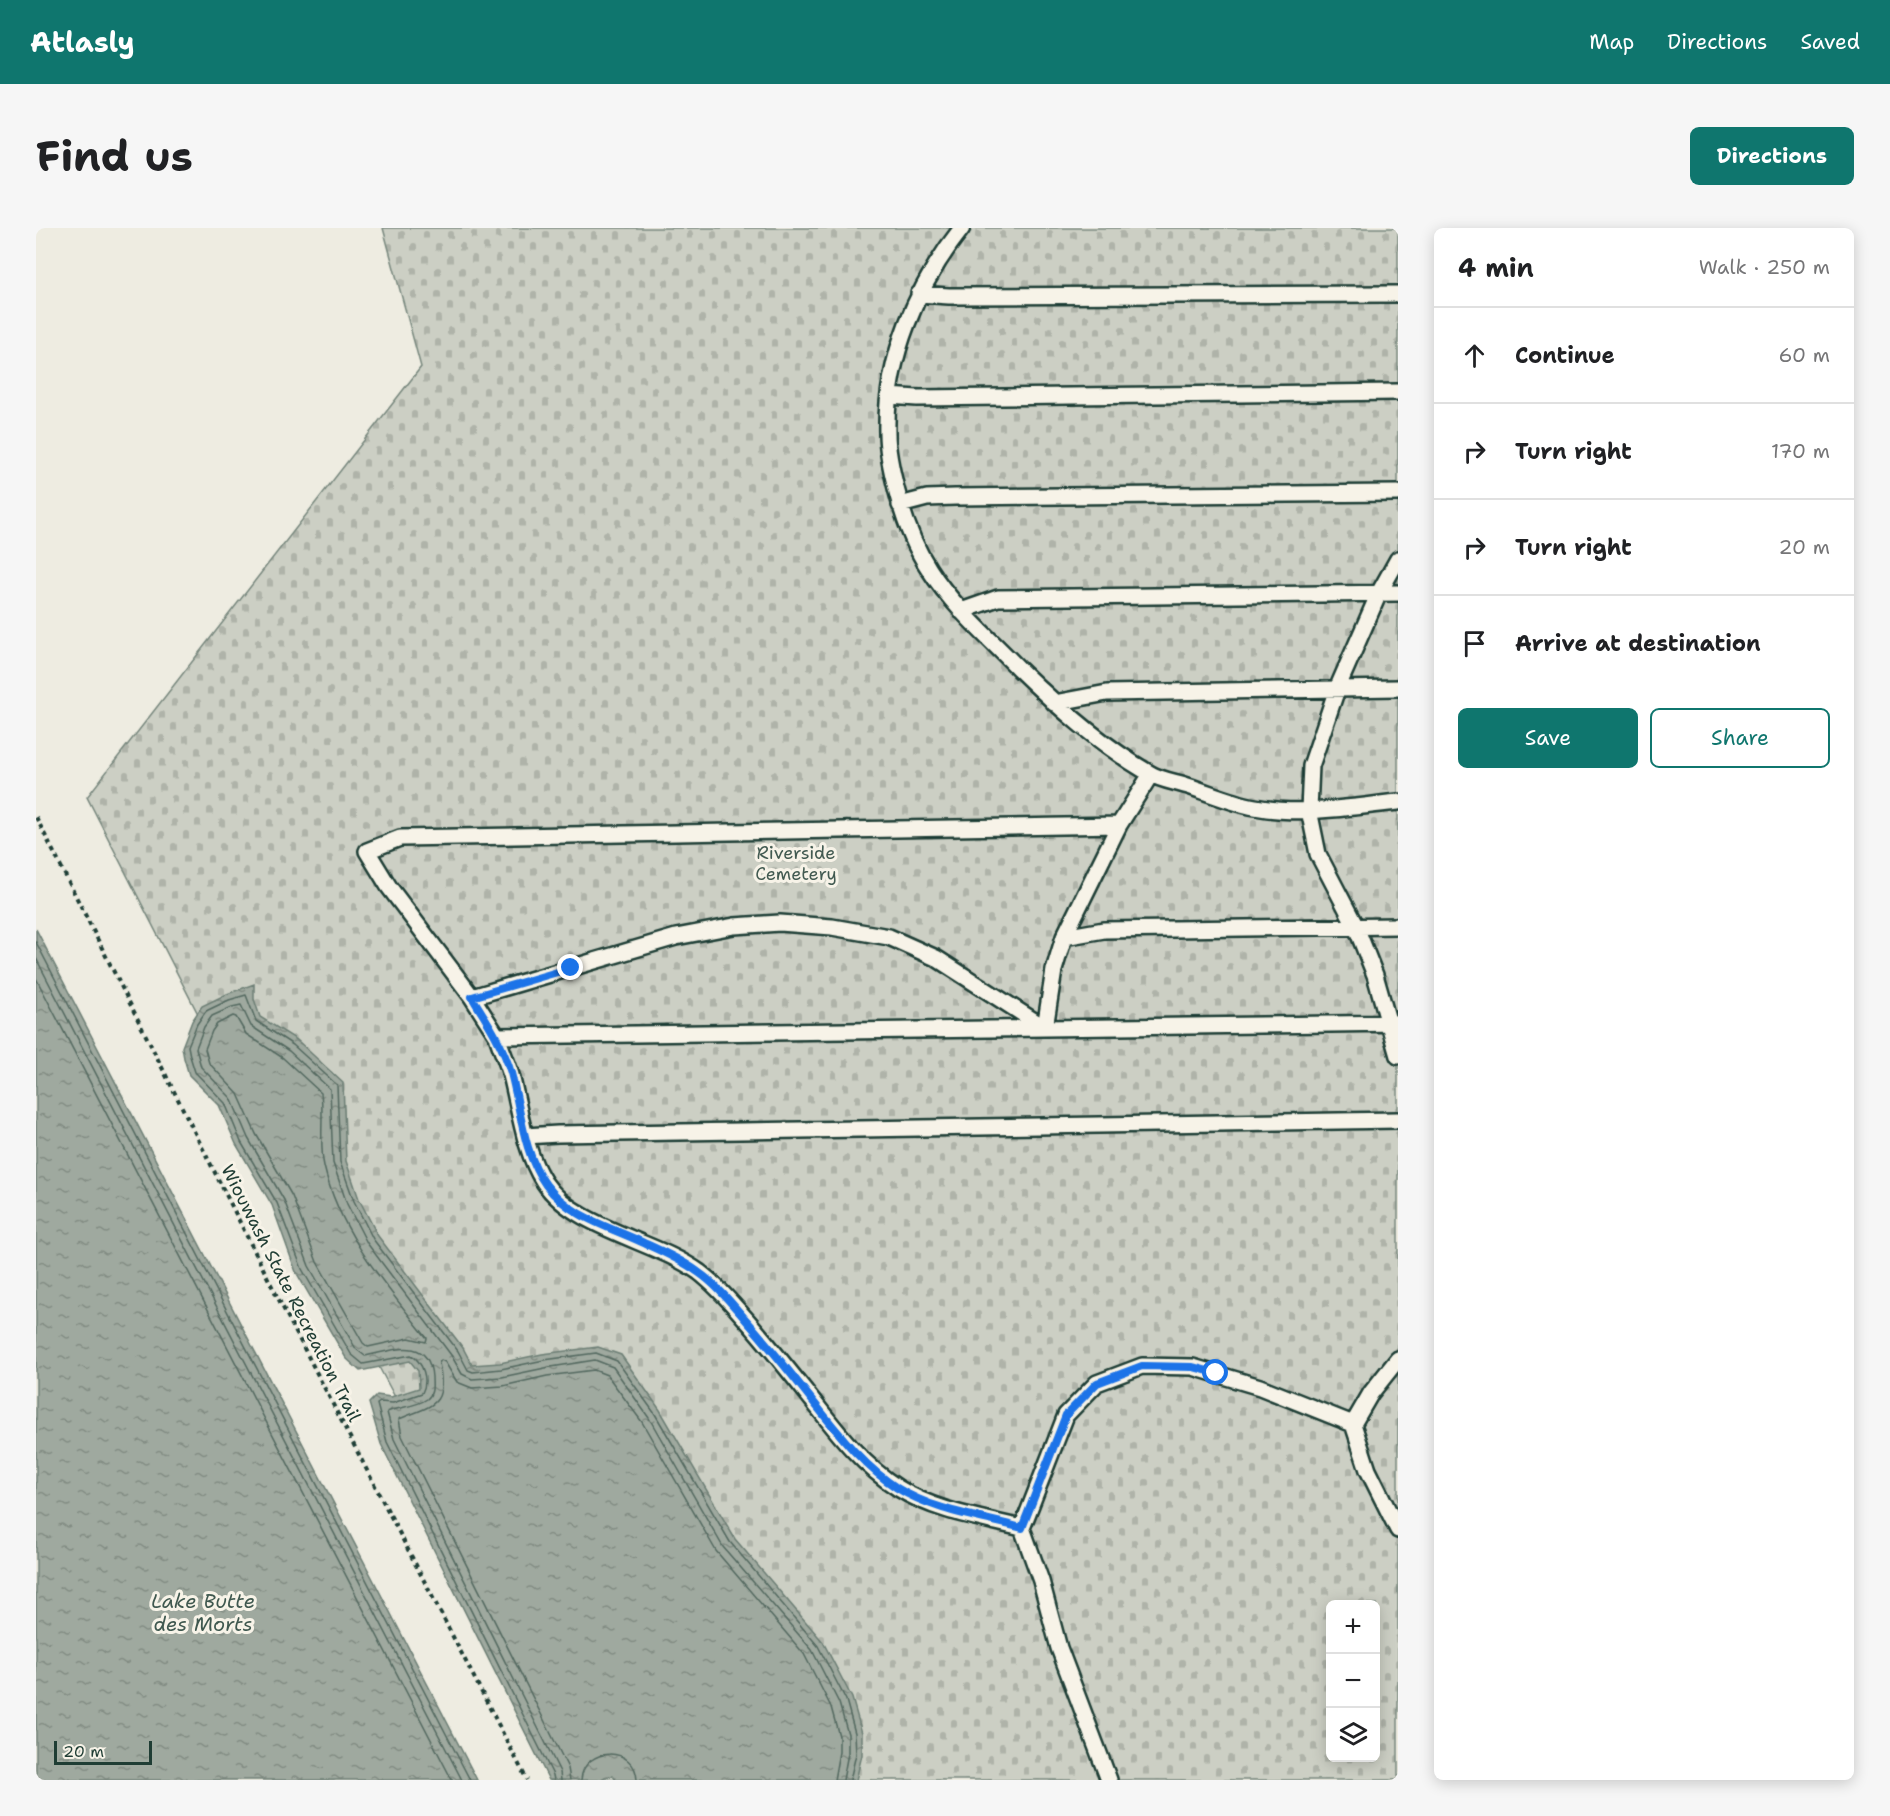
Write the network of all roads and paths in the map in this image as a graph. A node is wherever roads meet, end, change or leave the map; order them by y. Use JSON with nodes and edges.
{"nodes":[{"id":1,"x":962,"y":228,"type":"edge"},
{"id":2,"x":919,"y":294,"type":"junction"},
{"id":3,"x":1398,"y":294,"type":"edge"},
{"id":4,"x":1398,"y":392,"type":"edge"},
{"id":5,"x":888,"y":396,"type":"junction"},
{"id":6,"x":1398,"y":493,"type":"edge"},
{"id":7,"x":900,"y":505,"type":"junction"},
{"id":8,"x":1398,"y":559,"type":"edge"},
{"id":9,"x":1379,"y":593,"type":"junction"},
{"id":10,"x":1398,"y":593,"type":"edge"},
{"id":11,"x":961,"y":611,"type":"junction"},
{"id":12,"x":1398,"y":688,"type":"edge"},
{"id":13,"x":1337,"y":689,"type":"junction"},
{"id":14,"x":1054,"y":703,"type":"junction"},
{"id":15,"x":1151,"y":774,"type":"junction"},
{"id":16,"x":1398,"y":802,"type":"edge"},
{"id":17,"x":1309,"y":810,"type":"junction"},
{"id":18,"x":36,"y":817,"type":"edge"},
{"id":19,"x":1119,"y":825,"type":"junction"},
{"id":20,"x":1398,"y":926,"type":"edge"},
{"id":21,"x":1356,"y":927,"type":"junction"},
{"id":22,"x":1064,"y":937,"type":"junction"},
{"id":23,"x":472,"y":997,"type":"junction"},
{"id":24,"x":1394,"y":1023,"type":"edge"},
{"id":25,"x":1045,"y":1028,"type":"junction"},
{"id":26,"x":496,"y":1036,"type":"junction"},
{"id":27,"x":1398,"y":1056,"type":"edge"},
{"id":28,"x":1398,"y":1120,"type":"edge"},
{"id":29,"x":525,"y":1136,"type":"junction"},
{"id":30,"x":1398,"y":1359,"type":"edge"},
{"id":31,"x":1353,"y":1424,"type":"junction"},
{"id":32,"x":1022,"y":1528,"type":"junction"},
{"id":33,"x":1398,"y":1530,"type":"edge"},
{"id":34,"x":527,"y":1780,"type":"edge"},
{"id":35,"x":1109,"y":1780,"type":"edge"}],
"edges":[{"from":1,"to":2,"type":"lane"},
{"from":2,"to":3,"type":"lane"},
{"from":2,"to":5,"type":"lane"},
{"from":4,"to":5,"type":"lane"},
{"from":5,"to":7,"type":"lane"},
{"from":6,"to":7,"type":"lane"},
{"from":7,"to":11,"type":"lane"},
{"from":8,"to":9,"type":"lane"},
{"from":9,"to":10,"type":"lane"},
{"from":9,"to":11,"type":"lane"},
{"from":9,"to":13,"type":"lane"},
{"from":11,"to":14,"type":"lane"},
{"from":12,"to":13,"type":"lane"},
{"from":13,"to":14,"type":"lane"},
{"from":13,"to":17,"type":"lane"},
{"from":14,"to":15,"type":"lane"},
{"from":15,"to":17,"type":"lane"},
{"from":15,"to":19,"type":"lane"},
{"from":16,"to":17,"type":"lane"},
{"from":17,"to":21,"type":"lane"},
{"from":18,"to":34,"type":"path","name":"Wiouwash State Recreation Trail"},
{"from":19,"to":22,"type":"lane"},
{"from":19,"to":23,"type":"lane"},
{"from":20,"to":21,"type":"lane"},
{"from":21,"to":22,"type":"lane"},
{"from":21,"to":24,"type":"lane"},
{"from":22,"to":25,"type":"lane"},
{"from":23,"to":25,"type":"lane"},
{"from":23,"to":26,"type":"lane"},
{"from":24,"to":25,"type":"lane"},
{"from":24,"to":27,"type":"lane"},
{"from":25,"to":26,"type":"lane"},
{"from":26,"to":29,"type":"lane"},
{"from":28,"to":29,"type":"lane"},
{"from":29,"to":32,"type":"lane"},
{"from":30,"to":31,"type":"lane"},
{"from":31,"to":32,"type":"lane"},
{"from":31,"to":33,"type":"lane"},
{"from":32,"to":35,"type":"lane"}]}
